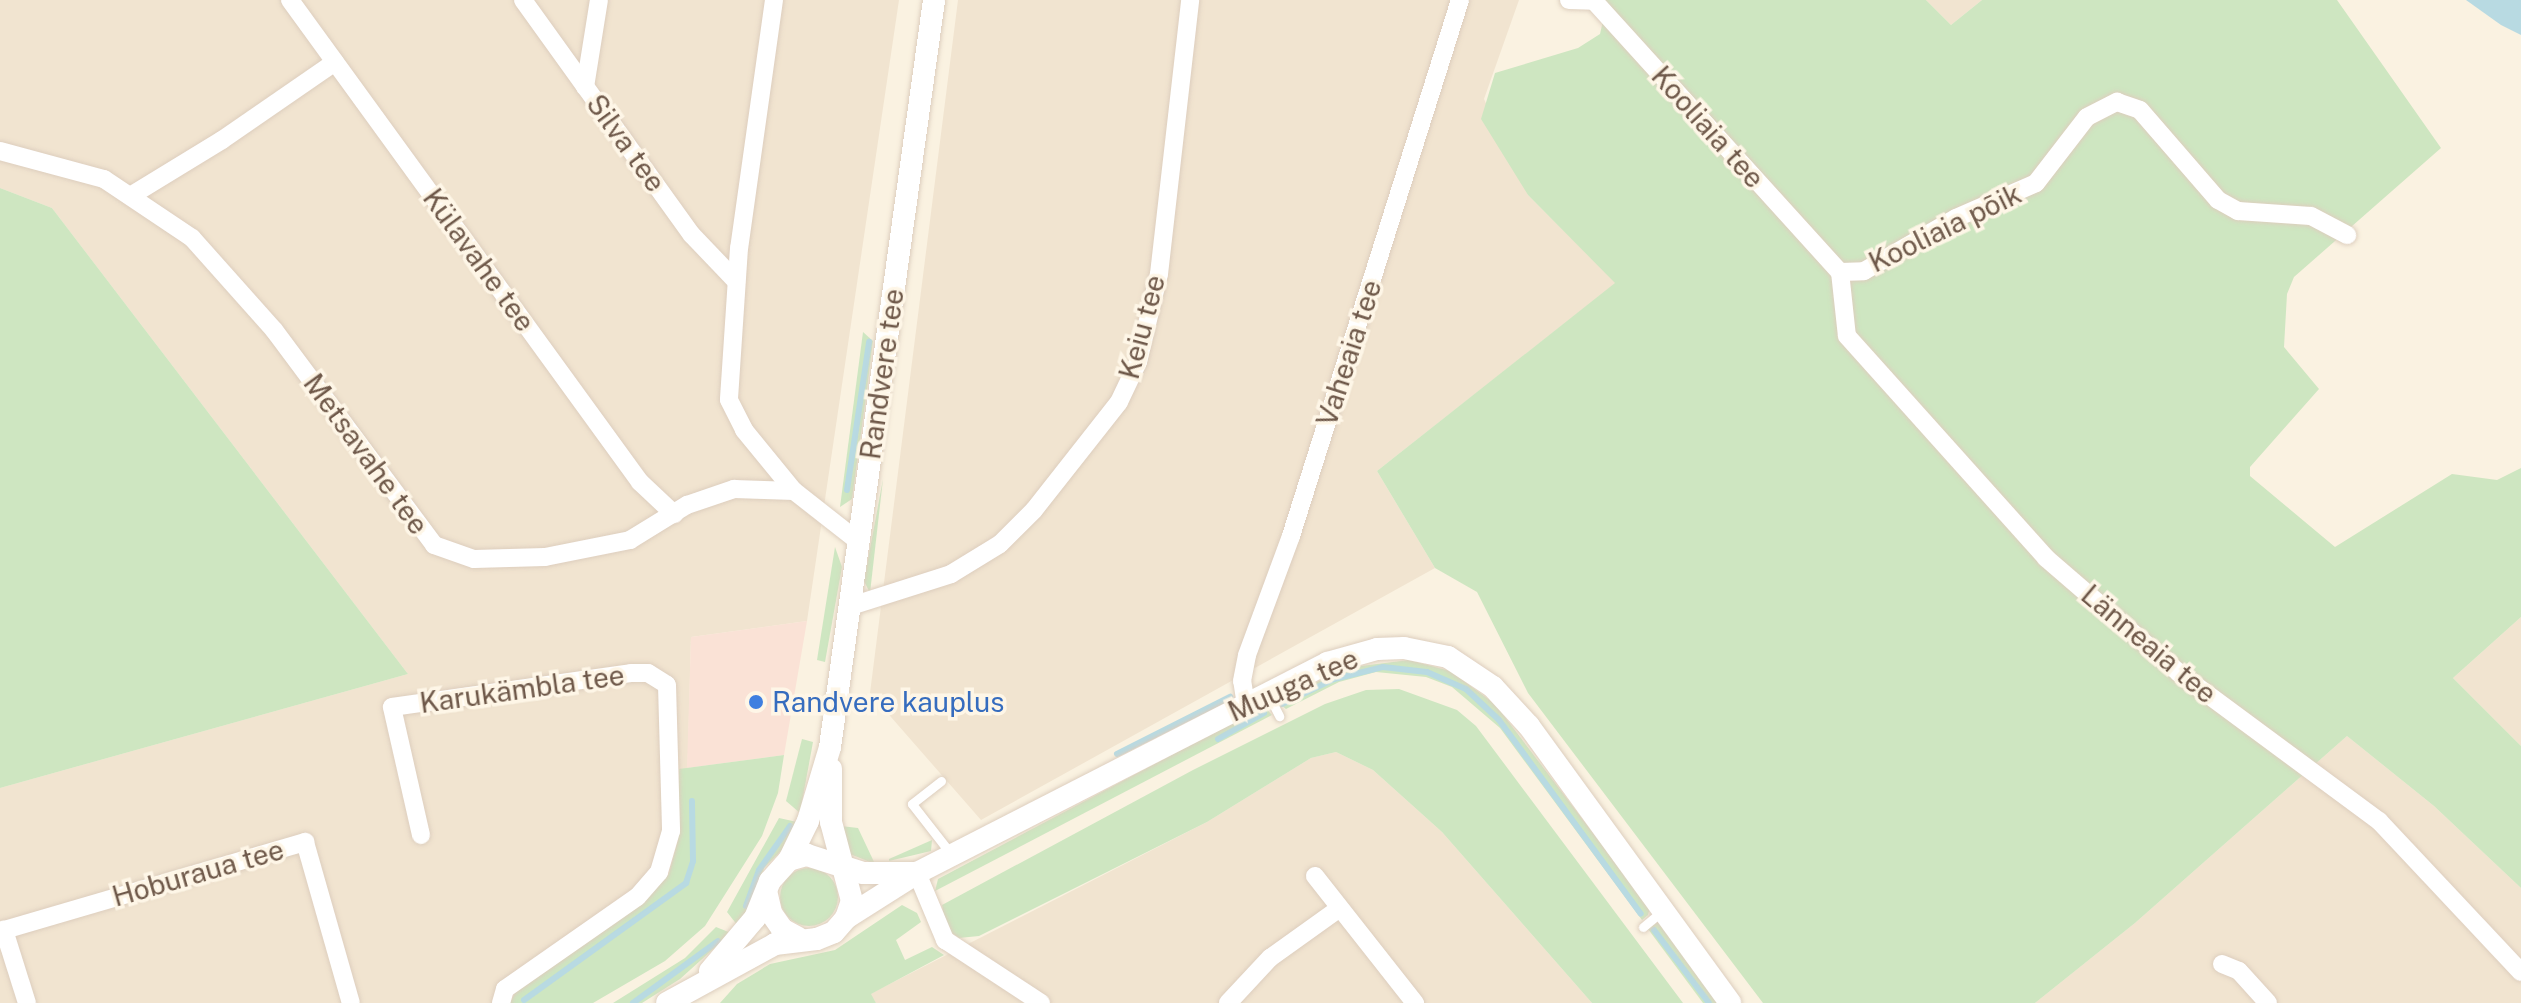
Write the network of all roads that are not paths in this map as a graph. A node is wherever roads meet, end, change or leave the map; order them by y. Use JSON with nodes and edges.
{"nodes":[{"id":1,"x":290,"y":0,"type":"edge"},
{"id":2,"x":523,"y":0,"type":"edge"},
{"id":3,"x":599,"y":0,"type":"edge"},
{"id":4,"x":774,"y":0,"type":"edge"},
{"id":5,"x":934,"y":0,"type":"edge"},
{"id":6,"x":1190,"y":0,"type":"edge"},
{"id":7,"x":1460,"y":0,"type":"edge"},
{"id":8,"x":1569,"y":0,"type":"edge"},
{"id":9,"x":1597,"y":1,"type":"edge"},
{"id":10,"x":335,"y":62,"type":"junction"},
{"id":11,"x":585,"y":87,"type":"junction"},
{"id":12,"x":0,"y":151,"type":"edge"},
{"id":13,"x":132,"y":195,"type":"junction"},
{"id":14,"x":2347,"y":235,"type":"dead end"},
{"id":15,"x":1840,"y":272,"type":"junction"},
{"id":16,"x":736,"y":281,"type":"junction"},
{"id":17,"x":794,"y":491,"type":"junction"},
{"id":18,"x":674,"y":514,"type":"junction"},
{"id":19,"x":859,"y":542,"type":"junction"},
{"id":20,"x":851,"y":606,"type":"junction"},
{"id":21,"x":1268,"y":694,"type":"junction"},
{"id":22,"x":1246,"y":705,"type":"junction"},
{"id":23,"x":1279,"y":716,"type":"dead end"},
{"id":24,"x":830,"y":747,"type":"junction"},
{"id":25,"x":941,"y":781,"type":"dead end"},
{"id":26,"x":421,"y":835,"type":"dead end"},
{"id":27,"x":953,"y":856,"type":"junction"},
{"id":28,"x":789,"y":860,"type":"junction"},
{"id":29,"x":840,"y":868,"type":"junction"},
{"id":30,"x":917,"y":873,"type":"junction"},
{"id":31,"x":1315,"y":876,"type":"dead end"},
{"id":32,"x":767,"y":895,"type":"junction"},
{"id":33,"x":1337,"y":910,"type":"junction"},
{"id":34,"x":1664,"y":910,"type":"junction"},
{"id":35,"x":846,"y":918,"type":"junction"},
{"id":36,"x":1643,"y":927,"type":"dead end"},
{"id":37,"x":798,"y":938,"type":"junction"},
{"id":38,"x":2222,"y":964,"type":"dead end"},
{"id":39,"x":2521,"y":972,"type":"edge"},
{"id":40,"x":701,"y":981,"type":"junction"},
{"id":41,"x":27,"y":1003,"type":"edge"},
{"id":42,"x":351,"y":1003,"type":"edge"},
{"id":43,"x":501,"y":1003,"type":"edge"},
{"id":44,"x":667,"y":1003,"type":"edge"},
{"id":45,"x":1041,"y":1003,"type":"edge"},
{"id":46,"x":1228,"y":1003,"type":"edge"},
{"id":47,"x":1415,"y":1003,"type":"edge"},
{"id":48,"x":1730,"y":1003,"type":"edge"},
{"id":49,"x":2268,"y":1003,"type":"edge"}],
"edges":[{"from":1,"to":10,"type":"street","name":"Külavahe tee"},
{"from":2,"to":11,"type":"street","name":"Silva tee"},
{"from":3,"to":11,"type":"street"},
{"from":4,"to":16,"type":"street"},
{"from":5,"to":19,"type":"street","name":"Randvere tee"},
{"from":6,"to":20,"type":"street","name":"Keiu tee"},
{"from":7,"to":22,"type":"street","name":"Vaheaia tee"},
{"from":8,"to":9,"type":"street","name":"Kooliaia tee"},
{"from":9,"to":15,"type":"street","name":"Kooliaia tee"},
{"from":10,"to":13,"type":"street"},
{"from":10,"to":18,"type":"street","name":"Külavahe tee"},
{"from":11,"to":16,"type":"street","name":"Silva tee"},
{"from":12,"to":13,"type":"street","name":"Metsavahe tee"},
{"from":13,"to":18,"type":"street","name":"Metsavahe tee"},
{"from":14,"to":15,"type":"street","name":"Kooliaia põik"},
{"from":15,"to":39,"type":"street","name":"Länneaia tee"},
{"from":16,"to":17,"type":"street"},
{"from":17,"to":18,"type":"street","name":"Metsavahe tee"},
{"from":17,"to":19,"type":"street"},
{"from":19,"to":20,"type":"street","name":"Randvere tee"},
{"from":20,"to":24,"type":"street","name":"Randvere tee"},
{"from":21,"to":22,"type":"street","name":"Muuga tee"},
{"from":21,"to":23,"type":"lane"},
{"from":21,"to":34,"type":"street","name":"Muuga tee"},
{"from":22,"to":27,"type":"street","name":"Muuga tee"},
{"from":24,"to":28,"type":"street","name":"Randvere tee"},
{"from":24,"to":29,"type":"street","name":"Randvere tee"},
{"from":25,"to":27,"type":"lane"},
{"from":26,"to":43,"type":"street","name":"Karukämbla tee"},
{"from":27,"to":30,"type":"street","name":"Muuga tee"},
{"from":28,"to":29,"type":"street"},
{"from":28,"to":32,"type":"street","name":"Randvere tee"},
{"from":29,"to":30,"type":"street","name":"Muuga tee"},
{"from":29,"to":35,"type":"street","name":"Randvere tee"},
{"from":30,"to":35,"type":"street","name":"Muuga tee"},
{"from":30,"to":45,"type":"street"},
{"from":31,"to":33,"type":"street"},
{"from":32,"to":37,"type":"street"},
{"from":32,"to":40,"type":"street","name":"Randvere tee"},
{"from":33,"to":46,"type":"street"},
{"from":33,"to":47,"type":"street"},
{"from":34,"to":36,"type":"lane"},
{"from":34,"to":48,"type":"street","name":"Muuga tee"},
{"from":35,"to":37,"type":"street","name":"Randvere tee"},
{"from":37,"to":40,"type":"street","name":"Randvere tee"},
{"from":38,"to":49,"type":"street"},
{"from":40,"to":44,"type":"street","name":"Randvere tee"},
{"from":41,"to":42,"type":"street","name":"Hoburaua tee"}]}
